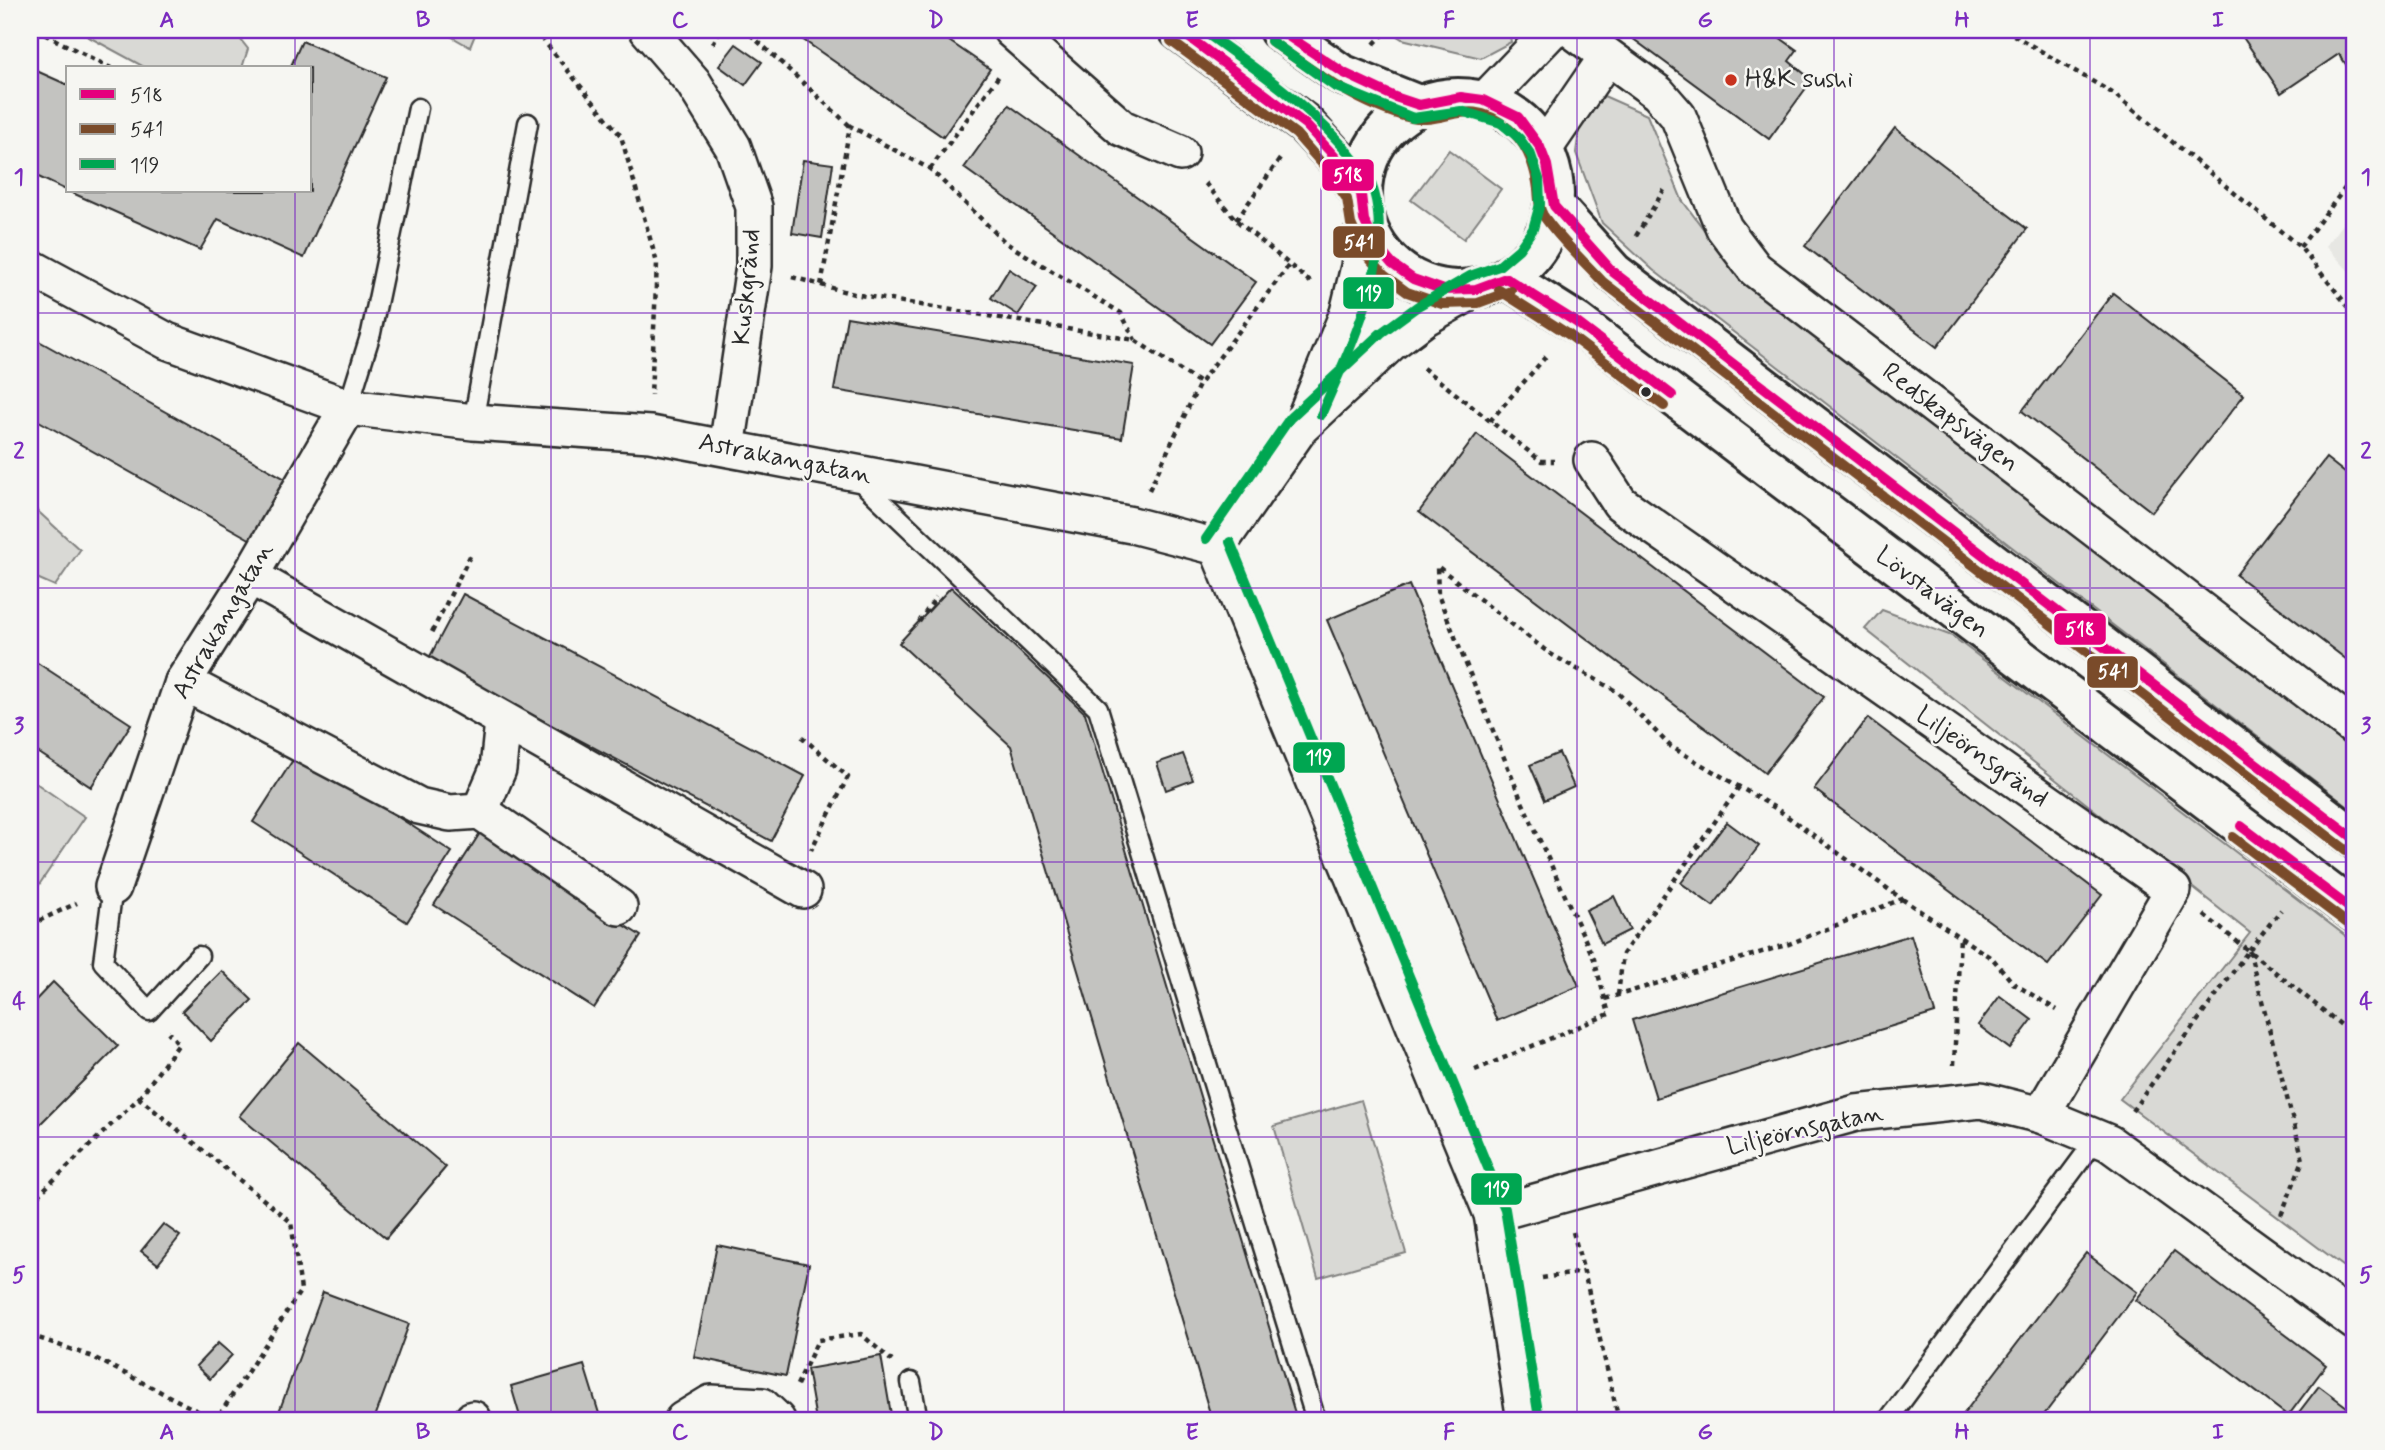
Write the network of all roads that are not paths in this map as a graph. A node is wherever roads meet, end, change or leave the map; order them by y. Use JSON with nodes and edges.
{"nodes":[{"id":1,"x":648,"y":30,"type":"edge"},
{"id":2,"x":1179,"y":30,"type":"edge"},
{"id":3,"x":1279,"y":30,"type":"edge"},
{"id":4,"x":1552,"y":30,"type":"edge"},
{"id":5,"x":1572,"y":30,"type":"edge"},
{"id":6,"x":1017,"y":36,"type":"edge"},
{"id":7,"x":1607,"y":57,"type":"junction"},
{"id":8,"x":1484,"y":101,"type":"junction"},
{"id":9,"x":1418,"y":105,"type":"junction"},
{"id":10,"x":418,"y":108,"type":"dead end"},
{"id":11,"x":528,"y":123,"type":"dead end"},
{"id":12,"x":1544,"y":149,"type":"junction"},
{"id":13,"x":1180,"y":153,"type":"dead end"},
{"id":14,"x":1554,"y":206,"type":"junction"},
{"id":15,"x":1363,"y":207,"type":"junction"},
{"id":16,"x":30,"y":267,"type":"edge"},
{"id":17,"x":1491,"y":284,"type":"junction"},
{"id":18,"x":348,"y":407,"type":"junction"},
{"id":19,"x":473,"y":422,"type":"junction"},
{"id":20,"x":1300,"y":428,"type":"junction"},
{"id":21,"x":727,"y":448,"type":"junction"},
{"id":22,"x":1591,"y":460,"type":"dead end"},
{"id":23,"x":851,"y":471,"type":"junction"},
{"id":24,"x":1217,"y":547,"type":"junction"},
{"id":25,"x":250,"y":576,"type":"junction"},
{"id":26,"x":183,"y":682,"type":"junction"},
{"id":27,"x":503,"y":721,"type":"junction"},
{"id":28,"x":2355,"y":727,"type":"edge"},
{"id":29,"x":480,"y":811,"type":"junction"},
{"id":30,"x":2355,"y":839,"type":"edge"},
{"id":31,"x":113,"y":887,"type":"joint"},
{"id":32,"x":803,"y":890,"type":"road end"},
{"id":33,"x":620,"y":907,"type":"dead end"},
{"id":34,"x":2355,"y":912,"type":"edge"},
{"id":35,"x":199,"y":956,"type":"dead end"},
{"id":36,"x":2041,"y":1115,"type":"junction"},
{"id":37,"x":2103,"y":1141,"type":"junction"},
{"id":38,"x":1492,"y":1214,"type":"junction"},
{"id":39,"x":2355,"y":1322,"type":"edge"},
{"id":40,"x":911,"y":1382,"type":"dead end"},
{"id":41,"x":786,"y":1407,"type":"edge"},
{"id":42,"x":683,"y":1420,"type":"edge"},
{"id":43,"x":918,"y":1420,"type":"edge"},
{"id":44,"x":1316,"y":1420,"type":"edge"},
{"id":45,"x":1525,"y":1420,"type":"edge"},
{"id":46,"x":1888,"y":1420,"type":"edge"}],
"edges":[{"from":1,"to":21,"type":"street","name":"Kuskgränd"},
{"from":2,"to":15,"type":"street"},
{"from":3,"to":9,"type":"street"},
{"from":4,"to":8,"type":"street"},
{"from":5,"to":7,"type":"street","name":"Redskapsvägen"},
{"from":6,"to":13,"type":"street"},
{"from":7,"to":12,"type":"street"},
{"from":7,"to":28,"type":"street","name":"Redskapsvägen"},
{"from":8,"to":9,"type":"street"},
{"from":8,"to":12,"type":"street"},
{"from":9,"to":15,"type":"street"},
{"from":10,"to":18,"type":"lane"},
{"from":11,"to":19,"type":"lane"},
{"from":12,"to":14,"type":"street"},
{"from":14,"to":17,"type":"street"},
{"from":14,"to":30,"type":"street"},
{"from":15,"to":17,"type":"street"},
{"from":15,"to":20,"type":"street"},
{"from":16,"to":18,"type":"street","name":"Astrakangatan"},
{"from":17,"to":20,"type":"street"},
{"from":17,"to":34,"type":"street","name":"Lövstavägen"},
{"from":18,"to":19,"type":"street","name":"Astrakangatan"},
{"from":18,"to":25,"type":"street","name":"Astrakangatan"},
{"from":19,"to":21,"type":"street","name":"Astrakangatan"},
{"from":20,"to":24,"type":"street"},
{"from":21,"to":23,"type":"street","name":"Astrakangatan"},
{"from":22,"to":36,"type":"street","name":"Liljeörnsgränd"},
{"from":23,"to":24,"type":"street","name":"Astrakangatan"},
{"from":23,"to":44,"type":"lane"},
{"from":24,"to":38,"type":"street"},
{"from":25,"to":26,"type":"street","name":"Astrakangatan"},
{"from":25,"to":27,"type":"street"},
{"from":26,"to":29,"type":"street"},
{"from":26,"to":31,"type":"street","name":"Astrakangatan"},
{"from":27,"to":29,"type":"street"},
{"from":27,"to":32,"type":"street"},
{"from":29,"to":33,"type":"street"},
{"from":31,"to":35,"type":"lane"},
{"from":36,"to":37,"type":"street","name":"Liljeörnsgatan"},
{"from":36,"to":38,"type":"street","name":"Liljeörnsgatan"},
{"from":37,"to":39,"type":"street","name":"Liljeörnsgatan"},
{"from":37,"to":46,"type":"lane"},
{"from":38,"to":45,"type":"street"},
{"from":40,"to":43,"type":"lane"},
{"from":41,"to":42,"type":"street"}]}
